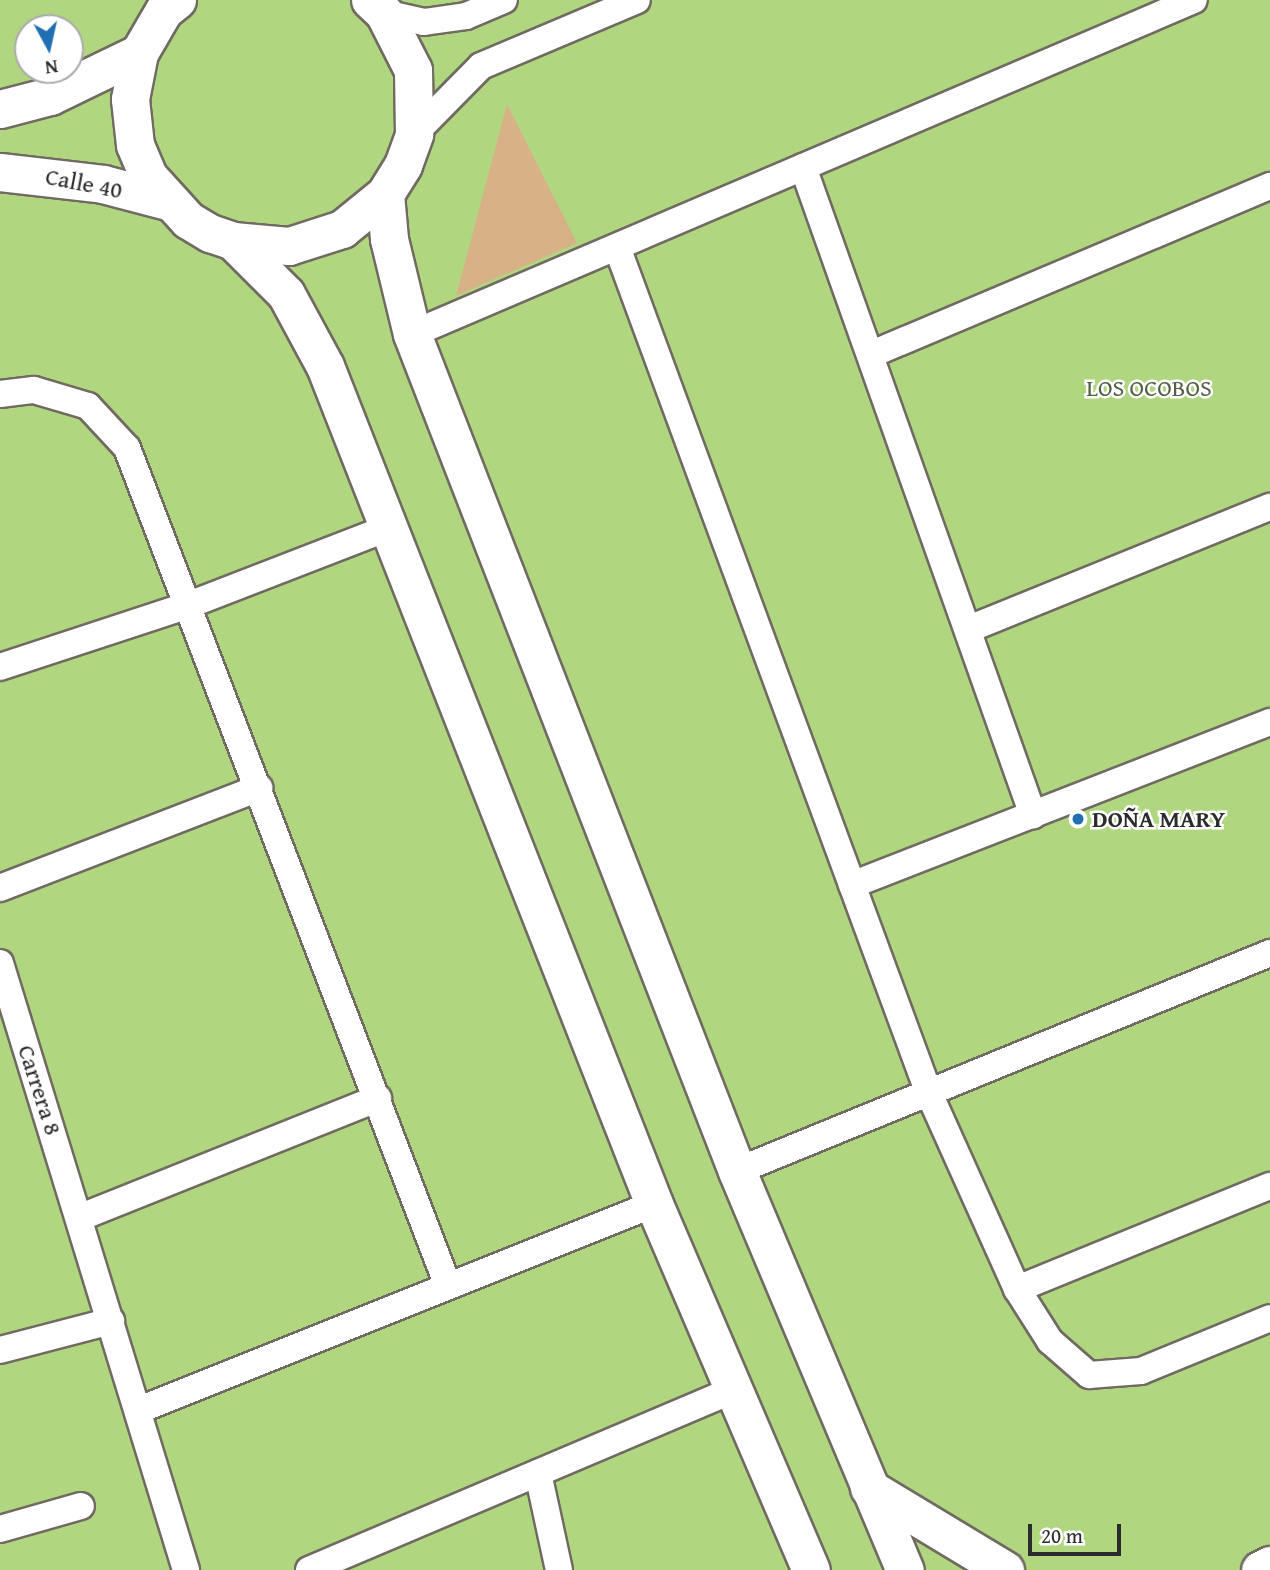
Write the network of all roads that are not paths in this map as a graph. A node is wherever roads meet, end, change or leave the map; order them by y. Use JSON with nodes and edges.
{"nodes":[{"id":1,"x":177,"y":0,"type":"edge"},
{"id":2,"x":504,"y":0,"type":"edge"},
{"id":3,"x":637,"y":0,"type":"edge"},
{"id":4,"x":1194,"y":0,"type":"edge"},
{"id":5,"x":377,"y":7,"type":"edge"},
{"id":6,"x":139,"y":53,"type":"junction"},
{"id":7,"x":0,"y":109,"type":"edge"},
{"id":8,"x":414,"y":134,"type":"junction"},
{"id":9,"x":803,"y":167,"type":"junction"},
{"id":10,"x":0,"y":172,"type":"edge"},
{"id":11,"x":1270,"y":186,"type":"edge"},
{"id":12,"x":385,"y":194,"type":"junction"},
{"id":13,"x":168,"y":201,"type":"junction"},
{"id":14,"x":233,"y":241,"type":"junction"},
{"id":15,"x":617,"y":247,"type":"junction"},
{"id":16,"x":412,"y":334,"type":"junction"},
{"id":17,"x":872,"y":354,"type":"junction"},
{"id":18,"x":0,"y":394,"type":"edge"},
{"id":19,"x":1270,"y":507,"type":"edge"},
{"id":20,"x":388,"y":528,"type":"junction"},
{"id":21,"x":189,"y":605,"type":"junction"},
{"id":22,"x":969,"y":629,"type":"junction"},
{"id":23,"x":0,"y":667,"type":"edge"},
{"id":24,"x":1270,"y":722,"type":"edge"},
{"id":25,"x":259,"y":788,"type":"junction"},
{"id":26,"x":1033,"y":815,"type":"junction"},
{"id":27,"x":852,"y":885,"type":"junction"},
{"id":28,"x":0,"y":888,"type":"edge"},
{"id":29,"x":1270,"y":953,"type":"edge"},
{"id":30,"x":0,"y":963,"type":"edge"},
{"id":31,"x":928,"y":1091,"type":"junction"},
{"id":32,"x":378,"y":1098,"type":"junction"},
{"id":33,"x":737,"y":1171,"type":"junction"},
{"id":34,"x":1270,"y":1186,"type":"edge"},
{"id":35,"x":654,"y":1204,"type":"junction"},
{"id":36,"x":81,"y":1217,"type":"junction"},
{"id":37,"x":448,"y":1286,"type":"junction"},
{"id":38,"x":1017,"y":1289,"type":"junction"},
{"id":39,"x":1270,"y":1318,"type":"edge"},
{"id":40,"x":111,"y":1321,"type":"junction"},
{"id":41,"x":0,"y":1350,"type":"edge"},
{"id":42,"x":734,"y":1390,"type":"junction"},
{"id":43,"x":139,"y":1410,"type":"junction"},
{"id":44,"x":538,"y":1473,"type":"junction"},
{"id":45,"x":869,"y":1489,"type":"junction"},
{"id":46,"x":81,"y":1506,"type":"dead end"},
{"id":47,"x":0,"y":1529,"type":"edge"},
{"id":48,"x":806,"y":1565,"type":"edge"},
{"id":49,"x":1270,"y":1566,"type":"edge"},
{"id":50,"x":186,"y":1570,"type":"edge"},
{"id":51,"x":309,"y":1570,"type":"edge"},
{"id":52,"x":559,"y":1570,"type":"edge"},
{"id":53,"x":905,"y":1570,"type":"edge"},
{"id":54,"x":1005,"y":1570,"type":"edge"},
{"id":55,"x":1260,"y":1570,"type":"edge"}],
"edges":[{"from":1,"to":6,"type":"main road"},
{"from":2,"to":5,"type":"street"},
{"from":3,"to":8,"type":"street"},
{"from":4,"to":9,"type":"street"},
{"from":5,"to":8,"type":"main road"},
{"from":6,"to":7,"type":"main road"},
{"from":6,"to":13,"type":"main road"},
{"from":8,"to":12,"type":"main road"},
{"from":9,"to":15,"type":"street"},
{"from":9,"to":17,"type":"street"},
{"from":10,"to":13,"type":"main road","name":"Calle 40"},
{"from":11,"to":17,"type":"street"},
{"from":12,"to":14,"type":"main road"},
{"from":12,"to":16,"type":"main road"},
{"from":13,"to":14,"type":"main road"},
{"from":14,"to":20,"type":"main road"},
{"from":15,"to":16,"type":"street"},
{"from":15,"to":27,"type":"street"},
{"from":16,"to":33,"type":"main road"},
{"from":17,"to":22,"type":"street"},
{"from":18,"to":21,"type":"street"},
{"from":19,"to":22,"type":"street"},
{"from":20,"to":21,"type":"street"},
{"from":20,"to":35,"type":"main road"},
{"from":21,"to":23,"type":"street"},
{"from":21,"to":25,"type":"street"},
{"from":22,"to":26,"type":"street"},
{"from":24,"to":26,"type":"street"},
{"from":25,"to":28,"type":"street"},
{"from":25,"to":32,"type":"street"},
{"from":26,"to":27,"type":"street"},
{"from":27,"to":31,"type":"street"},
{"from":29,"to":31,"type":"street"},
{"from":30,"to":36,"type":"street","name":"Carrera 8"},
{"from":31,"to":33,"type":"street"},
{"from":31,"to":38,"type":"street"},
{"from":32,"to":36,"type":"street"},
{"from":32,"to":37,"type":"street"},
{"from":33,"to":45,"type":"main road"},
{"from":34,"to":38,"type":"street"},
{"from":35,"to":37,"type":"street"},
{"from":35,"to":42,"type":"main road"},
{"from":36,"to":40,"type":"street","name":"Carrera 8"},
{"from":37,"to":43,"type":"street"},
{"from":38,"to":39,"type":"street"},
{"from":40,"to":41,"type":"street"},
{"from":40,"to":43,"type":"street","name":"Carrera 8"},
{"from":42,"to":44,"type":"street"},
{"from":42,"to":48,"type":"main road"},
{"from":43,"to":50,"type":"street","name":"Carrera 8"},
{"from":44,"to":51,"type":"street"},
{"from":44,"to":52,"type":"street"},
{"from":45,"to":53,"type":"main road"},
{"from":45,"to":54,"type":"main road"},
{"from":46,"to":47,"type":"street"},
{"from":49,"to":55,"type":"main road"}]}
